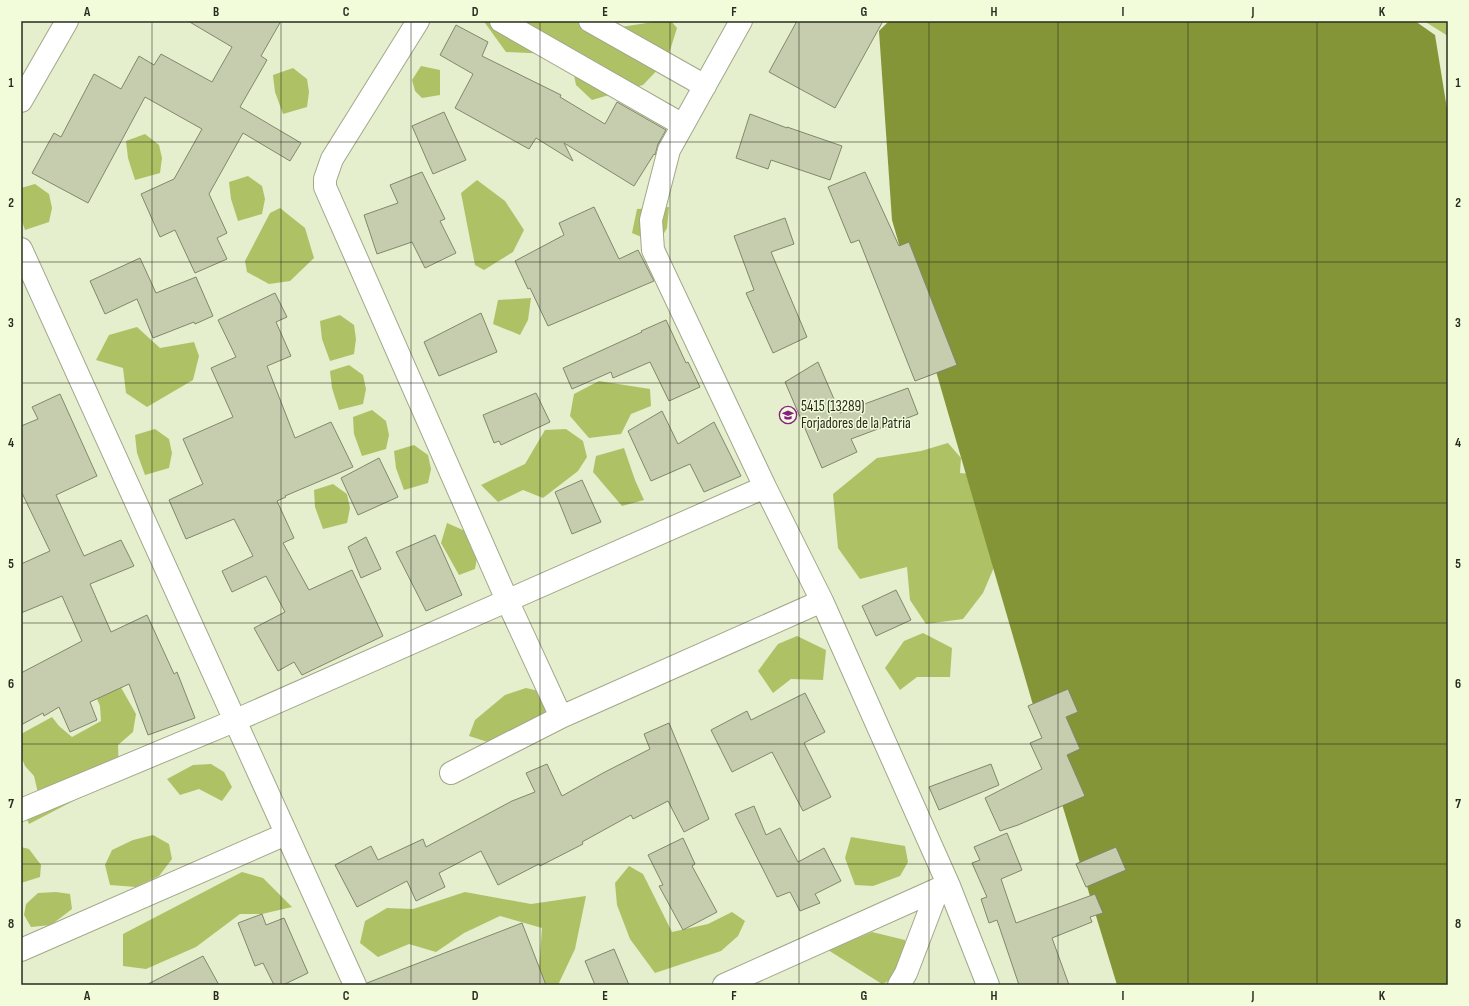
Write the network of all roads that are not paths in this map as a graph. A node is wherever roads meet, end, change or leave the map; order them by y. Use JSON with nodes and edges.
{"nodes":[{"id":1,"x":67,"y":21,"type":"edge"},
{"id":2,"x":418,"y":21,"type":"edge"},
{"id":3,"x":501,"y":21,"type":"edge"},
{"id":4,"x":590,"y":21,"type":"edge"},
{"id":5,"x":741,"y":21,"type":"edge"},
{"id":6,"x":705,"y":86,"type":"junction"},
{"id":7,"x":21,"y":101,"type":"edge"},
{"id":8,"x":683,"y":125,"type":"junction"},
{"id":9,"x":21,"y":249,"type":"edge"},
{"id":10,"x":765,"y":487,"type":"junction"},
{"id":11,"x":507,"y":600,"type":"junction"},
{"id":12,"x":822,"y":601,"type":"junction"},
{"id":13,"x":561,"y":717,"type":"junction"},
{"id":14,"x":234,"y":721,"type":"junction"},
{"id":15,"x":450,"y":773,"type":"dead end"},
{"id":16,"x":21,"y":810,"type":"edge"},
{"id":17,"x":286,"y":834,"type":"junction"},
{"id":18,"x":943,"y":887,"type":"junction"},
{"id":19,"x":21,"y":950,"type":"edge"},
{"id":20,"x":355,"y":985,"type":"edge"},
{"id":21,"x":724,"y":985,"type":"edge"},
{"id":22,"x":899,"y":985,"type":"edge"},
{"id":23,"x":988,"y":985,"type":"edge"}],
"edges":[{"from":1,"to":7,"type":"street"},
{"from":2,"to":11,"type":"street"},
{"from":3,"to":8,"type":"street"},
{"from":4,"to":6,"type":"street"},
{"from":5,"to":6,"type":"street"},
{"from":6,"to":8,"type":"street"},
{"from":8,"to":10,"type":"street"},
{"from":9,"to":14,"type":"street"},
{"from":10,"to":11,"type":"street"},
{"from":10,"to":12,"type":"street"},
{"from":11,"to":13,"type":"street"},
{"from":11,"to":14,"type":"street"},
{"from":12,"to":13,"type":"street"},
{"from":12,"to":18,"type":"street"},
{"from":13,"to":15,"type":"street"},
{"from":14,"to":16,"type":"street"},
{"from":14,"to":17,"type":"street"},
{"from":17,"to":19,"type":"street"},
{"from":17,"to":20,"type":"street"},
{"from":18,"to":21,"type":"street"},
{"from":18,"to":22,"type":"street"},
{"from":18,"to":23,"type":"street"}]}
